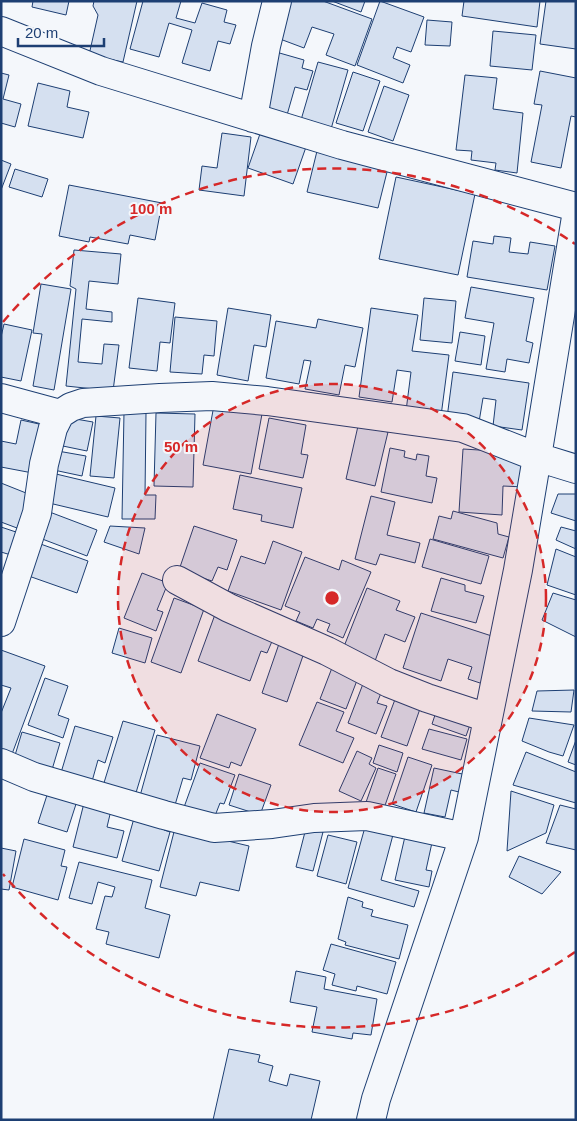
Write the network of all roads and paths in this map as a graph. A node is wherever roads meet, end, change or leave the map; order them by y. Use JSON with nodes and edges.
{"nodes":[{"id":1,"x":276,"y":1,"type":"edge"},
{"id":2,"x":1,"y":32,"type":"edge"},
{"id":3,"x":253,"y":118,"type":"junction"},
{"id":4,"x":576,"y":206,"type":"edge"},
{"id":5,"x":576,"y":217,"type":"edge"},
{"id":6,"x":1,"y":398,"type":"edge"},
{"id":7,"x":60,"y":414,"type":"junction"},
{"id":8,"x":537,"y":457,"type":"junction"},
{"id":9,"x":576,"y":469,"type":"edge"},
{"id":10,"x":177,"y":580,"type":"dead end"},
{"id":11,"x":1,"y":622,"type":"edge"},
{"id":12,"x":488,"y":718,"type":"junction"},
{"id":13,"x":1,"y":763,"type":"edge"},
{"id":14,"x":464,"y":837,"type":"junction"},
{"id":15,"x":371,"y":1120,"type":"edge"}],
"edges":[{"from":1,"to":3,"type":"street"},
{"from":2,"to":3,"type":"street"},
{"from":3,"to":4,"type":"street"},
{"from":5,"to":8,"type":"street"},
{"from":6,"to":7,"type":"street"},
{"from":7,"to":8,"type":"street"},
{"from":7,"to":11,"type":"street"},
{"from":8,"to":9,"type":"street"},
{"from":8,"to":12,"type":"street"},
{"from":10,"to":12,"type":"street"},
{"from":12,"to":14,"type":"street"},
{"from":13,"to":14,"type":"street"},
{"from":14,"to":15,"type":"street"}]}
